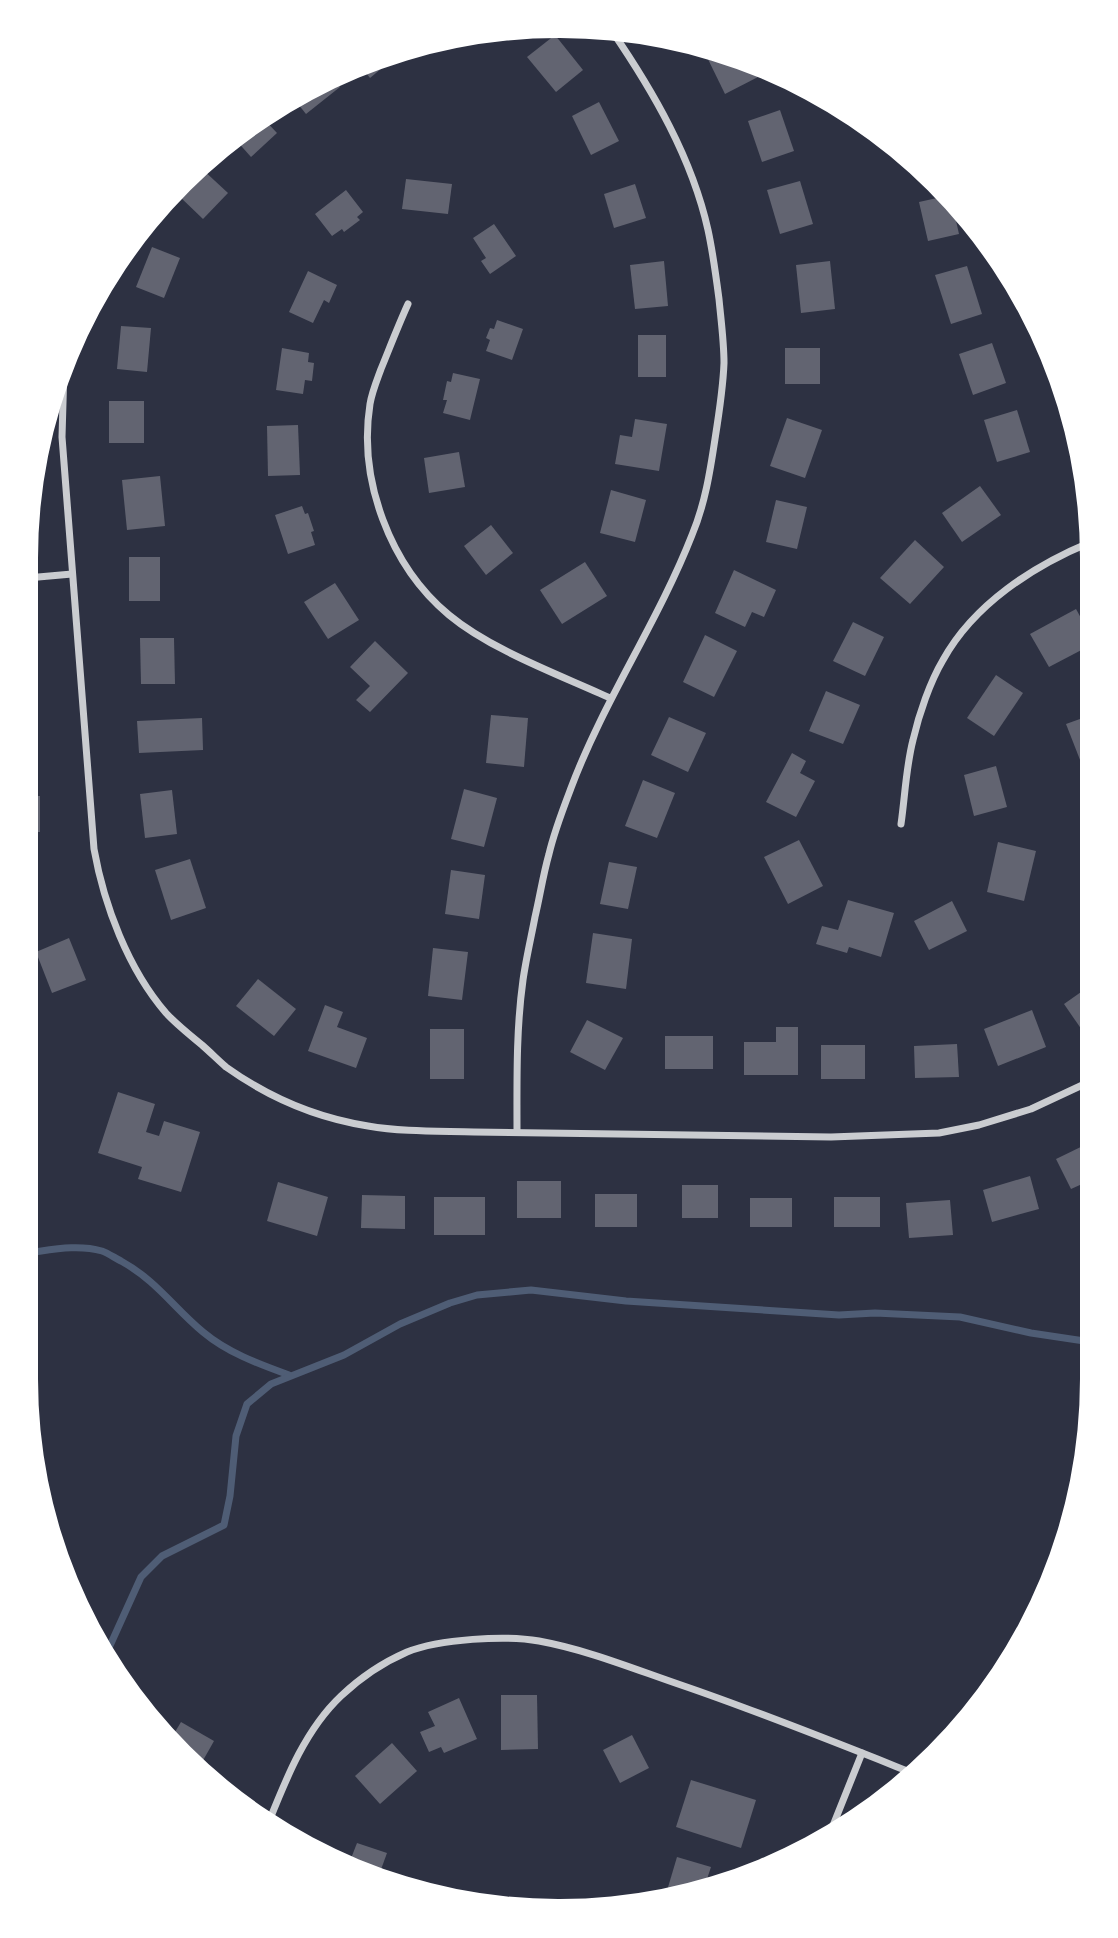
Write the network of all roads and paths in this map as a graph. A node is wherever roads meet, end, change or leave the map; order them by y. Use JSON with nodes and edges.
{"nodes":[{"id":1,"x":619,"y":42,"type":"edge"},
{"id":2,"x":408,"y":304,"type":"dead end"},
{"id":3,"x":63,"y":402,"type":"edge"},
{"id":4,"x":1079,"y":547,"type":"edge"},
{"id":5,"x":72,"y":574,"type":"junction"},
{"id":6,"x":39,"y":577,"type":"edge"},
{"id":7,"x":610,"y":698,"type":"junction"},
{"id":8,"x":901,"y":824,"type":"dead end"},
{"id":9,"x":1080,"y":1086,"type":"edge"},
{"id":10,"x":517,"y":1132,"type":"junction"},
{"id":11,"x":862,"y":1753,"type":"junction"},
{"id":12,"x":903,"y":1769,"type":"edge"},
{"id":13,"x":273,"y":1814,"type":"edge"},
{"id":14,"x":835,"y":1820,"type":"edge"}],
"edges":[{"from":1,"to":7,"type":"street"},
{"from":2,"to":7,"type":"street"},
{"from":3,"to":5,"type":"street"},
{"from":4,"to":8,"type":"street"},
{"from":5,"to":6,"type":"street"},
{"from":5,"to":10,"type":"street"},
{"from":7,"to":10,"type":"street"},
{"from":9,"to":10,"type":"street"},
{"from":11,"to":12,"type":"street"},
{"from":11,"to":13,"type":"street"},
{"from":11,"to":14,"type":"street"}]}
